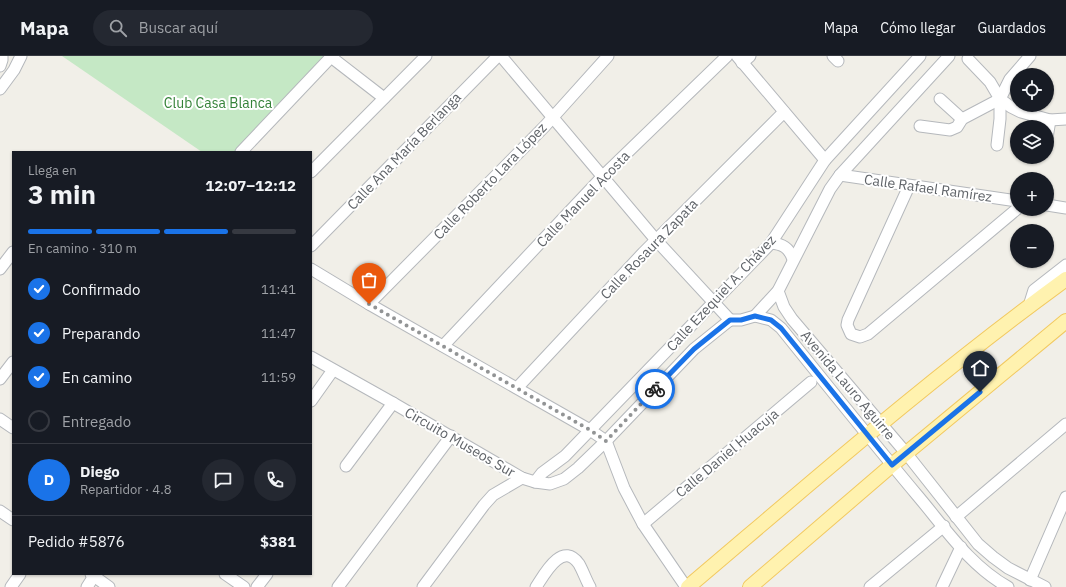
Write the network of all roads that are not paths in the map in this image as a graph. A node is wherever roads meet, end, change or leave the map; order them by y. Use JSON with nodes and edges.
{"nodes":[{"id":1,"x":2,"y":56,"type":"edge"},
{"id":2,"x":21,"y":56,"type":"edge"},
{"id":3,"x":332,"y":56,"type":"edge"},
{"id":4,"x":426,"y":56,"type":"edge"},
{"id":5,"x":498,"y":56,"type":"edge"},
{"id":6,"x":501,"y":56,"type":"edge"},
{"id":7,"x":608,"y":56,"type":"edge"},
{"id":8,"x":727,"y":56,"type":"edge"},
{"id":9,"x":920,"y":56,"type":"edge"},
{"id":10,"x":949,"y":56,"type":"edge"},
{"id":11,"x":1030,"y":56,"type":"edge"},
{"id":12,"x":743,"y":58,"type":"edge"},
{"id":13,"x":968,"y":59,"type":"dead end"},
{"id":14,"x":0,"y":66,"type":"edge"},
{"id":15,"x":0,"y":89,"type":"edge"},
{"id":16,"x":384,"y":98,"type":"junction"},
{"id":17,"x":1000,"y":98,"type":"junction"},
{"id":18,"x":940,"y":99,"type":"dead end"},
{"id":19,"x":784,"y":112,"type":"junction"},
{"id":20,"x":552,"y":117,"type":"junction"},
{"id":21,"x":962,"y":119,"type":"junction"},
{"id":22,"x":1066,"y":119,"type":"edge"},
{"id":23,"x":1050,"y":120,"type":"joint"},
{"id":24,"x":920,"y":126,"type":"dead end"},
{"id":25,"x":997,"y":145,"type":"dead end"},
{"id":26,"x":242,"y":151,"type":"edge"},
{"id":27,"x":825,"y":160,"type":"junction"},
{"id":28,"x":312,"y":171,"type":"edge"},
{"id":29,"x":840,"y":175,"type":"junction"},
{"id":30,"x":603,"y":176,"type":"junction"},
{"id":31,"x":909,"y":186,"type":"junction"},
{"id":32,"x":1010,"y":200,"type":"edge"},
{"id":33,"x":1054,"y":206,"type":"edge"},
{"id":34,"x":1066,"y":208,"type":"edge"},
{"id":35,"x":1010,"y":215,"type":"edge"},
{"id":36,"x":656,"y":240,"type":"junction"},
{"id":37,"x":772,"y":243,"type":"junction"},
{"id":38,"x":312,"y":245,"type":"edge"},
{"id":39,"x":12,"y":253,"type":"edge"},
{"id":40,"x":793,"y":259,"type":"junction"},
{"id":41,"x":1066,"y":265,"type":"edge"},
{"id":42,"x":0,"y":269,"type":"edge"},
{"id":43,"x":312,"y":270,"type":"edge"},
{"id":44,"x":1066,"y":279,"type":"edge"},
{"id":45,"x":778,"y":291,"type":"junction"},
{"id":46,"x":714,"y":303,"type":"junction"},
{"id":47,"x":369,"y":304,"type":"junction"},
{"id":48,"x":1029,"y":306,"type":"junction"},
{"id":49,"x":755,"y":316,"type":"junction"},
{"id":50,"x":730,"y":320,"type":"junction"},
{"id":51,"x":1066,"y":321,"type":"edge"},
{"id":52,"x":443,"y":346,"type":"junction"},
{"id":53,"x":312,"y":358,"type":"edge"},
{"id":54,"x":12,"y":363,"type":"edge"},
{"id":55,"x":333,"y":370,"type":"junction"},
{"id":56,"x":0,"y":379,"type":"edge"},
{"id":57,"x":811,"y":382,"type":"dead end"},
{"id":58,"x":517,"y":388,"type":"junction"},
{"id":59,"x":312,"y":400,"type":"edge"},
{"id":60,"x":393,"y":403,"type":"junction"},
{"id":61,"x":0,"y":419,"type":"edge"},
{"id":62,"x":881,"y":423,"type":"junction"},
{"id":63,"x":1066,"y":424,"type":"edge"},
{"id":64,"x":12,"y":427,"type":"edge"},
{"id":65,"x":590,"y":430,"type":"junction"},
{"id":66,"x":867,"y":435,"type":"junction"},
{"id":67,"x":451,"y":436,"type":"junction"},
{"id":68,"x":606,"y":441,"type":"junction"},
{"id":69,"x":906,"y":453,"type":"junction"},
{"id":70,"x":892,"y":465,"type":"junction"},
{"id":71,"x":346,"y":466,"type":"dead end"},
{"id":72,"x":522,"y":478,"type":"junction"},
{"id":73,"x":535,"y":482,"type":"junction"},
{"id":74,"x":1066,"y":497,"type":"edge"},
{"id":75,"x":0,"y":511,"type":"edge"},
{"id":76,"x":956,"y":517,"type":"junction"},
{"id":77,"x":12,"y":519,"type":"edge"},
{"id":78,"x":643,"y":524,"type":"junction"},
{"id":79,"x":944,"y":526,"type":"junction"},
{"id":80,"x":961,"y":547,"type":"junction"},
{"id":81,"x":19,"y":575,"type":"edge"},
{"id":82,"x":93,"y":575,"type":"edge"},
{"id":83,"x":226,"y":575,"type":"edge"},
{"id":84,"x":266,"y":575,"type":"edge"},
{"id":85,"x":1030,"y":580,"type":"junction"},
{"id":86,"x":11,"y":587,"type":"edge"},
{"id":87,"x":87,"y":587,"type":"edge"},
{"id":88,"x":109,"y":587,"type":"edge"},
{"id":89,"x":244,"y":587,"type":"edge"},
{"id":90,"x":257,"y":587,"type":"edge"},
{"id":91,"x":338,"y":587,"type":"edge"},
{"id":92,"x":424,"y":587,"type":"edge"},
{"id":93,"x":536,"y":587,"type":"edge"},
{"id":94,"x":590,"y":587,"type":"edge"},
{"id":95,"x":687,"y":587,"type":"edge"},
{"id":96,"x":750,"y":587,"type":"edge"},
{"id":97,"x":870,"y":587,"type":"edge"},
{"id":98,"x":942,"y":587,"type":"edge"},
{"id":99,"x":1008,"y":587,"type":"edge"},
{"id":100,"x":1045,"y":587,"type":"edge"}],
"edges":[{"from":1,"to":14,"type":"street"},
{"from":2,"to":15,"type":"street"},
{"from":3,"to":16,"type":"street"},
{"from":3,"to":26,"type":"street"},
{"from":4,"to":16,"type":"street"},
{"from":5,"to":38,"type":"street","name":"Calle Ana María Berlanga"},
{"from":6,"to":20,"type":"street"},
{"from":7,"to":20,"type":"street","name":"Calle Roberto Lara López"},
{"from":8,"to":30,"type":"street","name":"Calle Manuel Acosta"},
{"from":9,"to":27,"type":"street","name":"Calle Ezequiel A. Chávez"},
{"from":10,"to":29,"type":"street","name":"Calle Ezequiel A. Chávez"},
{"from":11,"to":17,"type":"street"},
{"from":12,"to":19,"type":"street"},
{"from":13,"to":17,"type":"street"},
{"from":16,"to":28,"type":"street"},
{"from":17,"to":21,"type":"street"},
{"from":17,"to":23,"type":"street"},
{"from":17,"to":25,"type":"street"},
{"from":18,"to":21,"type":"street"},
{"from":19,"to":27,"type":"street"},
{"from":19,"to":36,"type":"street","name":"Calle Rosaura Zapata"},
{"from":20,"to":30,"type":"street"},
{"from":20,"to":47,"type":"street","name":"Calle Roberto Lara López"},
{"from":21,"to":24,"type":"street"},
{"from":22,"to":23,"type":"street"},
{"from":27,"to":37,"type":"street","name":"Calle Ezequiel A. Chávez"},
{"from":29,"to":31,"type":"street","name":"Calle Rafael Ramírez"},
{"from":29,"to":40,"type":"street","name":"Calle Ezequiel A. Chávez"},
{"from":30,"to":36,"type":"street"},
{"from":30,"to":52,"type":"street","name":"Calle Manuel Acosta"},
{"from":31,"to":32,"type":"street","name":"Calle Rafael Ramírez"},
{"from":31,"to":35,"type":"street"},
{"from":33,"to":34,"type":"street"},
{"from":36,"to":46,"type":"street"},
{"from":36,"to":58,"type":"street","name":"Calle Rosaura Zapata"},
{"from":37,"to":40,"type":"street"},
{"from":37,"to":46,"type":"street","name":"Calle Ezequiel A. Chávez"},
{"from":39,"to":42,"type":"street"},
{"from":40,"to":45,"type":"street","name":"Calle Ezequiel A. Chávez"},
{"from":41,"to":48,"type":"street"},
{"from":43,"to":47,"type":"street"},
{"from":44,"to":48,"type":"main road"},
{"from":45,"to":49,"type":"street","name":"Calle Ezequiel A. Chávez"},
{"from":45,"to":62,"type":"street","name":"Avenida Lauro Aguirre"},
{"from":46,"to":50,"type":"street"},
{"from":46,"to":65,"type":"street","name":"Calle Ezequiel A. Chávez"},
{"from":47,"to":52,"type":"street"},
{"from":48,"to":62,"type":"main road"},
{"from":49,"to":50,"type":"street","name":"Avenida Lauro Aguirre"},
{"from":49,"to":66,"type":"street","name":"Avenida Lauro Aguirre"},
{"from":50,"to":68,"type":"street","name":"Calle Ezequiel A. Chávez"},
{"from":51,"to":69,"type":"main road"},
{"from":52,"to":58,"type":"street"},
{"from":53,"to":55,"type":"street","name":"Circuito Museos Sur"},
{"from":54,"to":56,"type":"street"},
{"from":55,"to":59,"type":"street"},
{"from":55,"to":60,"type":"street","name":"Circuito Museos Sur"},
{"from":57,"to":78,"type":"street","name":"Calle Daniel Huacuja"},
{"from":58,"to":65,"type":"street"},
{"from":60,"to":67,"type":"street","name":"Circuito Museos Sur"},
{"from":60,"to":71,"type":"street"},
{"from":61,"to":64,"type":"street"},
{"from":62,"to":66,"type":"main road"},
{"from":62,"to":69,"type":"street","name":"Avenida Lauro Aguirre"},
{"from":63,"to":76,"type":"street"},
{"from":65,"to":68,"type":"street"},
{"from":65,"to":73,"type":"street","name":"Calle Ezequiel A. Chávez"},
{"from":66,"to":70,"type":"street","name":"Avenida Lauro Aguirre"},
{"from":66,"to":95,"type":"main road"},
{"from":67,"to":72,"type":"street","name":"Circuito Museos Sur"},
{"from":67,"to":91,"type":"street"},
{"from":68,"to":73,"type":"street","name":"Circuito Museos Sur"},
{"from":68,"to":78,"type":"street"},
{"from":69,"to":70,"type":"main road"},
{"from":69,"to":76,"type":"street","name":"Avenida Lauro Aguirre"},
{"from":70,"to":79,"type":"street","name":"Avenida Lauro Aguirre"},
{"from":70,"to":96,"type":"main road"},
{"from":72,"to":73,"type":"street","name":"Circuito Museos Sur"},
{"from":72,"to":92,"type":"street"},
{"from":74,"to":85,"type":"street"},
{"from":75,"to":77,"type":"street"},
{"from":76,"to":85,"type":"street","name":"Avenida Lauro Aguirre"},
{"from":78,"to":95,"type":"street"},
{"from":79,"to":80,"type":"street","name":"Avenida Lauro Aguirre"},
{"from":79,"to":97,"type":"street"},
{"from":80,"to":98,"type":"street"},
{"from":80,"to":99,"type":"street","name":"Avenida Lauro Aguirre"},
{"from":81,"to":86,"type":"street"},
{"from":82,"to":87,"type":"street"},
{"from":82,"to":88,"type":"street"},
{"from":83,"to":89,"type":"street"},
{"from":84,"to":90,"type":"street"},
{"from":85,"to":100,"type":"street","name":"Avenida Lauro Aguirre"},
{"from":93,"to":94,"type":"street"}]}
